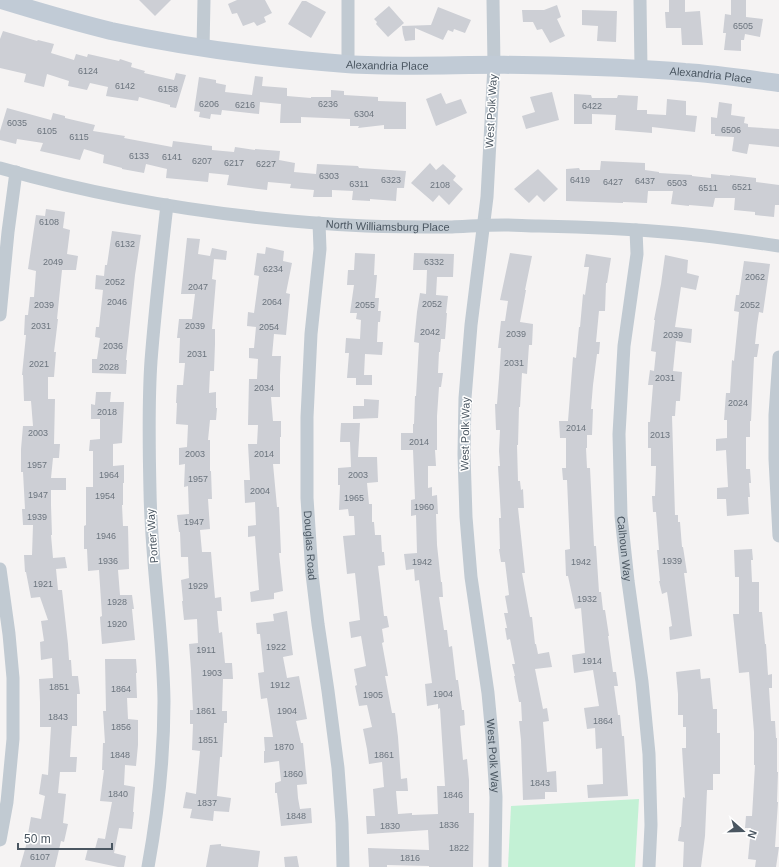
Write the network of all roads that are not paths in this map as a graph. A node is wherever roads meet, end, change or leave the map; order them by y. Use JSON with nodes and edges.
{"nodes":[{"id":1,"x":1,"y":0,"type":"edge"},
{"id":2,"x":204,"y":0,"type":"edge"},
{"id":3,"x":348,"y":0,"type":"edge"},
{"id":4,"x":493,"y":0,"type":"edge"},
{"id":5,"x":640,"y":0,"type":"edge"},
{"id":6,"x":203,"y":48,"type":"junction"},
{"id":7,"x":348,"y":64,"type":"junction"},
{"id":8,"x":494,"y":65,"type":"junction"},
{"id":9,"x":641,"y":68,"type":"junction"},
{"id":10,"x":779,"y":83,"type":"edge"},
{"id":11,"x":0,"y":168,"type":"edge"},
{"id":12,"x":16,"y":172,"type":"junction"},
{"id":13,"x":167,"y":205,"type":"junction"},
{"id":14,"x":320,"y":223,"type":"junction"},
{"id":15,"x":483,"y":226,"type":"junction"},
{"id":16,"x":636,"y":230,"type":"junction"},
{"id":17,"x":779,"y":246,"type":"edge"},
{"id":18,"x":0,"y":315,"type":"edge"},
{"id":19,"x":779,"y":358,"type":"edge"},
{"id":20,"x":779,"y":536,"type":"edge"},
{"id":21,"x":0,"y":569,"type":"edge"},
{"id":22,"x":0,"y":840,"type":"edge"},
{"id":23,"x":148,"y":867,"type":"edge"},
{"id":24,"x":343,"y":867,"type":"edge"},
{"id":25,"x":495,"y":867,"type":"edge"},
{"id":26,"x":649,"y":867,"type":"edge"}],
"edges":[{"from":1,"to":6,"type":"street","name":"Alexandria Place"},
{"from":2,"to":6,"type":"street"},
{"from":3,"to":7,"type":"street"},
{"from":4,"to":8,"type":"street","name":"West Polk Way"},
{"from":5,"to":9,"type":"street"},
{"from":6,"to":7,"type":"street","name":"Alexandria Place"},
{"from":7,"to":8,"type":"street","name":"Alexandria Place"},
{"from":8,"to":9,"type":"street","name":"Alexandria Place"},
{"from":8,"to":15,"type":"street","name":"West Polk Way"},
{"from":9,"to":10,"type":"street","name":"Alexandria Place"},
{"from":11,"to":12,"type":"street","name":"North Williamsburg Place"},
{"from":12,"to":13,"type":"street","name":"North Williamsburg Place"},
{"from":12,"to":18,"type":"street"},
{"from":13,"to":14,"type":"street","name":"North Williamsburg Place"},
{"from":13,"to":23,"type":"street","name":"Porter Way"},
{"from":14,"to":15,"type":"street","name":"North Williamsburg Place"},
{"from":14,"to":24,"type":"street","name":"Douglas Road"},
{"from":15,"to":16,"type":"street","name":"North Williamsburg Place"},
{"from":15,"to":25,"type":"street","name":"West Polk Way"},
{"from":16,"to":17,"type":"street","name":"North Williamsburg Place"},
{"from":16,"to":26,"type":"street","name":"Calhoun Way"},
{"from":19,"to":20,"type":"street"},
{"from":21,"to":22,"type":"street"}]}
